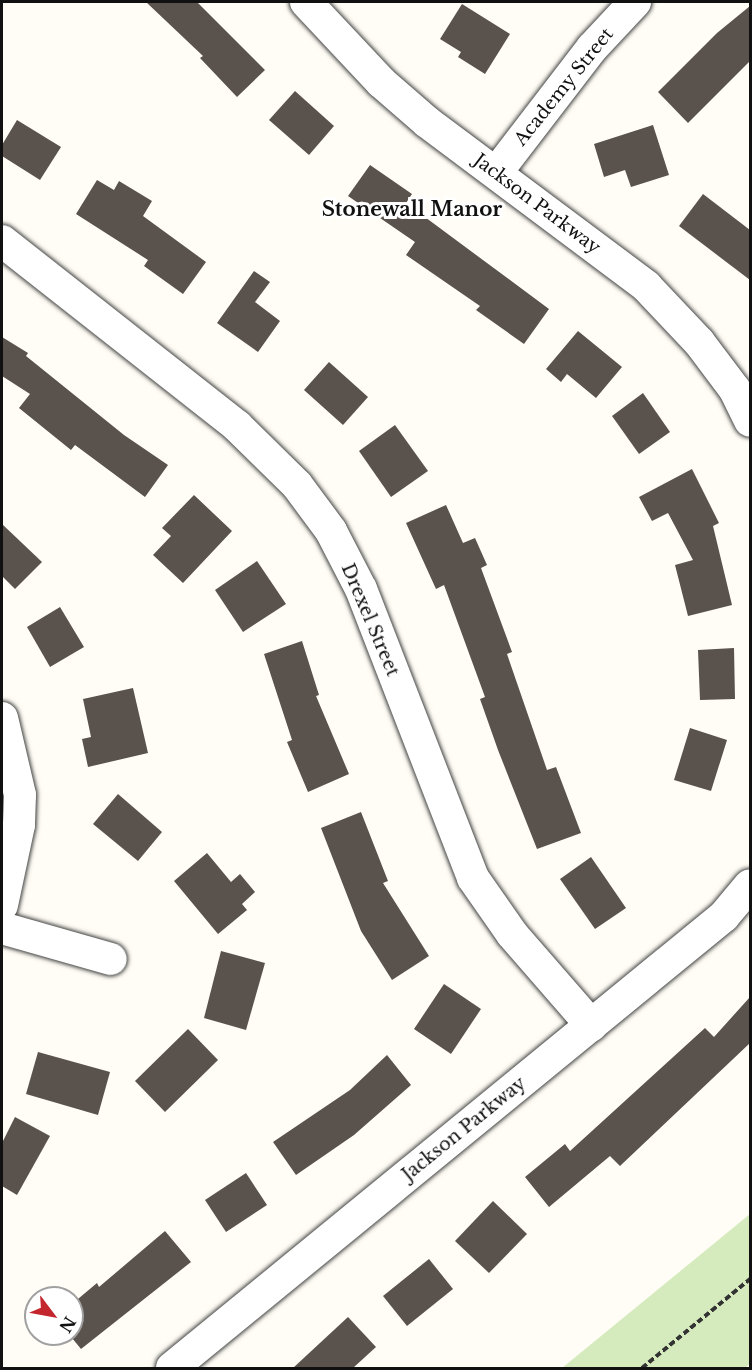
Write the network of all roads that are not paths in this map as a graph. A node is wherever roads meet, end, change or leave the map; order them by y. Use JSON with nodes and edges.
{"nodes":[{"id":1,"x":306,"y":2,"type":"edge"},
{"id":2,"x":635,"y":2,"type":"edge"},
{"id":3,"x":496,"y":173,"type":"junction"},
{"id":4,"x":2,"y":242,"type":"edge"},
{"id":5,"x":750,"y":421,"type":"edge"},
{"id":6,"x":2,"y":718,"type":"edge"},
{"id":7,"x":750,"y":885,"type":"edge"},
{"id":8,"x":2,"y":905,"type":"edge"},
{"id":9,"x":2,"y":928,"type":"edge"},
{"id":10,"x":111,"y":959,"type":"dead end"},
{"id":11,"x":591,"y":1025,"type":"junction"},
{"id":12,"x":172,"y":1368,"type":"edge"}],
"edges":[{"from":1,"to":3,"type":"street","name":"Jackson Parkway"},
{"from":2,"to":3,"type":"street","name":"Academy Street"},
{"from":3,"to":5,"type":"street","name":"Jackson Parkway"},
{"from":4,"to":11,"type":"street","name":"Drexel Street"},
{"from":6,"to":8,"type":"street"},
{"from":7,"to":11,"type":"street","name":"Jackson Parkway"},
{"from":9,"to":10,"type":"street"},
{"from":11,"to":12,"type":"street","name":"Jackson Parkway"}]}
